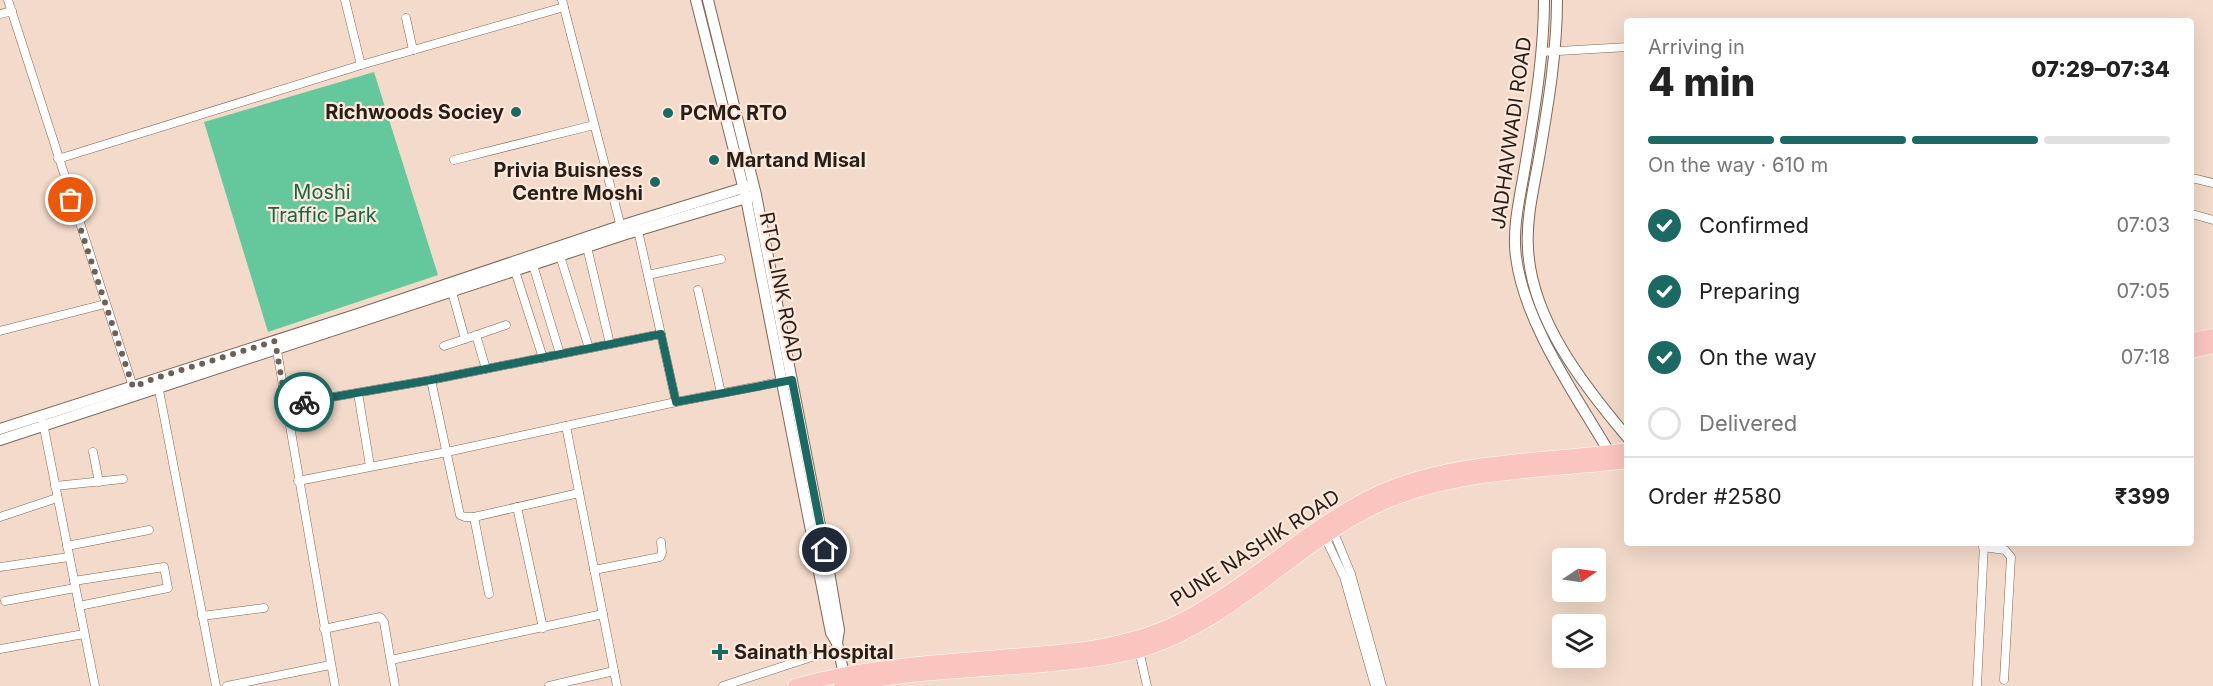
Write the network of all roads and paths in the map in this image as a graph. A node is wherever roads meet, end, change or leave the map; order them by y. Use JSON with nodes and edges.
{"nodes":[{"id":1,"x":8,"y":0,"type":"edge"},
{"id":2,"x":345,"y":0,"type":"edge"},
{"id":3,"x":696,"y":0,"type":"edge"},
{"id":4,"x":708,"y":0,"type":"edge"},
{"id":5,"x":1544,"y":0,"type":"edge"},
{"id":6,"x":1557,"y":0,"type":"edge"},
{"id":7,"x":563,"y":3,"type":"edge"},
{"id":8,"x":12,"y":11,"type":"junction"},
{"id":9,"x":0,"y":14,"type":"edge"},
{"id":10,"x":406,"y":18,"type":"dead end"},
{"id":11,"x":1624,"y":47,"type":"edge"},
{"id":12,"x":413,"y":50,"type":"junction"},
{"id":13,"x":1555,"y":51,"type":"junction"},
{"id":14,"x":1541,"y":52,"type":"junction"},
{"id":15,"x":362,"y":65,"type":"junction"},
{"id":16,"x":594,"y":125,"type":"junction"},
{"id":17,"x":58,"y":159,"type":"junction"},
{"id":18,"x":454,"y":160,"type":"dead end"},
{"id":19,"x":2194,"y":178,"type":"edge"},
{"id":20,"x":2213,"y":183,"type":"edge"},
{"id":21,"x":750,"y":191,"type":"junction"},
{"id":22,"x":2194,"y":215,"type":"edge"},
{"id":23,"x":2213,"y":220,"type":"edge"},
{"id":24,"x":637,"y":226,"type":"junction"},
{"id":25,"x":622,"y":231,"type":"junction"},
{"id":26,"x":587,"y":247,"type":"junction"},
{"id":27,"x":560,"y":256,"type":"junction"},
{"id":28,"x":721,"y":259,"type":"dead end"},
{"id":29,"x":533,"y":265,"type":"junction"},
{"id":30,"x":514,"y":271,"type":"junction"},
{"id":31,"x":648,"y":275,"type":"junction"},
{"id":32,"x":698,"y":290,"type":"dead end"},
{"id":33,"x":452,"y":292,"type":"junction"},
{"id":34,"x":105,"y":304,"type":"junction"},
{"id":35,"x":506,"y":326,"type":"dead end"},
{"id":36,"x":0,"y":331,"type":"edge"},
{"id":37,"x":661,"y":334,"type":"junction"},
{"id":38,"x":476,"y":335,"type":"junction"},
{"id":39,"x":2213,"y":336,"type":"edge"},
{"id":40,"x":465,"y":339,"type":"junction"},
{"id":41,"x":2194,"y":340,"type":"edge"},
{"id":42,"x":610,"y":344,"type":"junction"},
{"id":43,"x":275,"y":345,"type":"junction"},
{"id":44,"x":444,"y":346,"type":"dead end"},
{"id":45,"x":2213,"y":346,"type":"edge"},
{"id":46,"x":589,"y":348,"type":"junction"},
{"id":47,"x":2194,"y":351,"type":"edge"},
{"id":48,"x":560,"y":354,"type":"junction"},
{"id":49,"x":543,"y":358,"type":"junction"},
{"id":50,"x":486,"y":369,"type":"junction"},
{"id":51,"x":431,"y":380,"type":"junction"},
{"id":52,"x":787,"y":381,"type":"junction"},
{"id":53,"x":157,"y":383,"type":"junction"},
{"id":54,"x":134,"y":392,"type":"junction"},
{"id":55,"x":358,"y":393,"type":"junction"},
{"id":56,"x":721,"y":393,"type":"junction"},
{"id":57,"x":676,"y":402,"type":"junction"},
{"id":58,"x":286,"y":405,"type":"junction"},
{"id":59,"x":43,"y":420,"type":"junction"},
{"id":60,"x":566,"y":426,"type":"junction"},
{"id":61,"x":0,"y":429,"type":"edge"},
{"id":62,"x":1624,"y":433,"type":"edge"},
{"id":63,"x":0,"y":440,"type":"edge"},
{"id":64,"x":93,"y":452,"type":"dead end"},
{"id":65,"x":447,"y":452,"type":"junction"},
{"id":66,"x":1618,"y":459,"type":"edge"},
{"id":67,"x":370,"y":466,"type":"junction"},
{"id":68,"x":123,"y":480,"type":"dead end"},
{"id":69,"x":298,"y":480,"type":"junction"},
{"id":70,"x":99,"y":482,"type":"junction"},
{"id":71,"x":56,"y":486,"type":"junction"},
{"id":72,"x":579,"y":493,"type":"junction"},
{"id":73,"x":57,"y":498,"type":"junction"},
{"id":74,"x":517,"y":507,"type":"junction"},
{"id":75,"x":0,"y":517,"type":"edge"},
{"id":76,"x":474,"y":517,"type":"junction"},
{"id":77,"x":149,"y":530,"type":"dead end"},
{"id":78,"x":1327,"y":530,"type":"junction"},
{"id":79,"x":661,"y":542,"type":"dead end"},
{"id":80,"x":67,"y":546,"type":"junction"},
{"id":81,"x":1983,"y":546,"type":"edge"},
{"id":82,"x":1987,"y":546,"type":"edge"},
{"id":83,"x":69,"y":557,"type":"junction"},
{"id":84,"x":0,"y":567,"type":"edge"},
{"id":85,"x":594,"y":570,"type":"junction"},
{"id":86,"x":74,"y":585,"type":"junction"},
{"id":87,"x":489,"y":594,"type":"dead end"},
{"id":88,"x":5,"y":601,"type":"dead end"},
{"id":89,"x":79,"y":606,"type":"junction"},
{"id":90,"x":264,"y":608,"type":"dead end"},
{"id":91,"x":603,"y":614,"type":"junction"},
{"id":92,"x":202,"y":616,"type":"junction"},
{"id":93,"x":543,"y":628,"type":"junction"},
{"id":94,"x":324,"y":629,"type":"junction"},
{"id":95,"x":84,"y":634,"type":"junction"},
{"id":96,"x":838,"y":646,"type":"junction"},
{"id":97,"x":0,"y":649,"type":"edge"},
{"id":98,"x":1138,"y":650,"type":"junction"},
{"id":99,"x":391,"y":660,"type":"junction"},
{"id":100,"x":330,"y":665,"type":"junction"},
{"id":101,"x":614,"y":671,"type":"junction"},
{"id":102,"x":842,"y":680,"type":"edge"},
{"id":103,"x":2004,"y":680,"type":"dead end"},
{"id":104,"x":892,"y":682,"type":"edge"},
{"id":105,"x":95,"y":686,"type":"edge"},
{"id":106,"x":216,"y":686,"type":"edge"},
{"id":107,"x":227,"y":686,"type":"edge"},
{"id":108,"x":334,"y":686,"type":"edge"},
{"id":109,"x":395,"y":686,"type":"edge"},
{"id":110,"x":549,"y":686,"type":"edge"},
{"id":111,"x":617,"y":686,"type":"edge"},
{"id":112,"x":723,"y":686,"type":"edge"},
{"id":113,"x":795,"y":686,"type":"edge"},
{"id":114,"x":1147,"y":686,"type":"edge"},
{"id":115,"x":1375,"y":686,"type":"edge"},
{"id":116,"x":1382,"y":686,"type":"edge"},
{"id":117,"x":1977,"y":686,"type":"edge"}],
"edges":[{"from":1,"to":8,"type":"street"},
{"from":2,"to":15,"type":"street"},
{"from":3,"to":21,"type":"main road","name":"RTO LINK ROAD"},
{"from":4,"to":21,"type":"main road","name":"RTO LINK ROAD"},
{"from":5,"to":14,"type":"main road","name":"JADHAVWADI ROAD"},
{"from":6,"to":13,"type":"main road","name":"JADHAVWADI ROAD"},
{"from":7,"to":12,"type":"street"},
{"from":7,"to":16,"type":"street"},
{"from":8,"to":9,"type":"street"},
{"from":8,"to":17,"type":"street"},
{"from":10,"to":12,"type":"street"},
{"from":11,"to":13,"type":"street"},
{"from":12,"to":15,"type":"street"},
{"from":13,"to":14,"type":"street"},
{"from":13,"to":62,"type":"main road","name":"JADHAVWADI ROAD"},
{"from":14,"to":66,"type":"main road","name":"JADHAVWADI ROAD"},
{"from":15,"to":17,"type":"street"},
{"from":16,"to":18,"type":"street"},
{"from":16,"to":25,"type":"street"},
{"from":17,"to":34,"type":"street"},
{"from":19,"to":20,"type":"street"},
{"from":21,"to":24,"type":"main road"},
{"from":21,"to":52,"type":"main road","name":"RTO LINK ROAD"},
{"from":22,"to":23,"type":"street"},
{"from":24,"to":25,"type":"main road"},
{"from":24,"to":31,"type":"street"},
{"from":25,"to":26,"type":"main road"},
{"from":25,"to":43,"type":"main road"},
{"from":26,"to":27,"type":"main road"},
{"from":26,"to":42,"type":"street"},
{"from":27,"to":29,"type":"main road"},
{"from":27,"to":46,"type":"street"},
{"from":28,"to":31,"type":"street"},
{"from":29,"to":30,"type":"main road"},
{"from":29,"to":48,"type":"street"},
{"from":30,"to":33,"type":"main road"},
{"from":30,"to":49,"type":"street"},
{"from":31,"to":37,"type":"street"},
{"from":32,"to":56,"type":"street"},
{"from":33,"to":40,"type":"street"},
{"from":33,"to":43,"type":"main road"},
{"from":34,"to":36,"type":"street"},
{"from":34,"to":54,"type":"street"},
{"from":35,"to":38,"type":"street"},
{"from":37,"to":42,"type":"street"},
{"from":37,"to":57,"type":"street"},
{"from":38,"to":40,"type":"street"},
{"from":38,"to":50,"type":"street"},
{"from":39,"to":41,"type":"highway"},
{"from":40,"to":44,"type":"street"},
{"from":42,"to":46,"type":"street"},
{"from":43,"to":53,"type":"main road"},
{"from":43,"to":58,"type":"street"},
{"from":45,"to":47,"type":"highway"},
{"from":46,"to":48,"type":"street"},
{"from":48,"to":49,"type":"street"},
{"from":49,"to":50,"type":"street"},
{"from":50,"to":51,"type":"street"},
{"from":51,"to":55,"type":"street"},
{"from":51,"to":65,"type":"street"},
{"from":52,"to":56,"type":"street"},
{"from":52,"to":96,"type":"main road","name":"RTO LINK ROAD"},
{"from":53,"to":54,"type":"main road"},
{"from":53,"to":92,"type":"street"},
{"from":54,"to":59,"type":"main road"},
{"from":55,"to":58,"type":"street"},
{"from":55,"to":67,"type":"street"},
{"from":56,"to":57,"type":"street"},
{"from":57,"to":60,"type":"street"},
{"from":58,"to":69,"type":"street"},
{"from":59,"to":61,"type":"main road"},
{"from":59,"to":63,"type":"main road"},
{"from":59,"to":71,"type":"street"},
{"from":60,"to":65,"type":"street"},
{"from":60,"to":72,"type":"street"},
{"from":64,"to":70,"type":"street"},
{"from":65,"to":67,"type":"street"},
{"from":65,"to":76,"type":"street"},
{"from":66,"to":78,"type":"highway","name":"PUNE NASHIK ROAD"},
{"from":67,"to":69,"type":"street"},
{"from":68,"to":70,"type":"street"},
{"from":69,"to":94,"type":"street"},
{"from":70,"to":71,"type":"street"},
{"from":71,"to":73,"type":"street"},
{"from":72,"to":74,"type":"street"},
{"from":72,"to":85,"type":"street"},
{"from":73,"to":75,"type":"street"},
{"from":73,"to":80,"type":"street"},
{"from":74,"to":76,"type":"street"},
{"from":74,"to":93,"type":"street"},
{"from":76,"to":87,"type":"street"},
{"from":77,"to":80,"type":"street"},
{"from":78,"to":98,"type":"highway","name":"PUNE NASHIK ROAD"},
{"from":78,"to":102,"type":"highway","name":"PUNE NASHIK ROAD"},
{"from":78,"to":115,"type":"street"},
{"from":78,"to":116,"type":"street"},
{"from":79,"to":85,"type":"street"},
{"from":80,"to":83,"type":"street"},
{"from":81,"to":117,"type":"street"},
{"from":82,"to":103,"type":"street"},
{"from":83,"to":84,"type":"street"},
{"from":83,"to":86,"type":"street"},
{"from":85,"to":91,"type":"street"},
{"from":86,"to":88,"type":"street"},
{"from":86,"to":89,"type":"street"},
{"from":86,"to":89,"type":"street"},
{"from":89,"to":95,"type":"street"},
{"from":90,"to":92,"type":"street"},
{"from":91,"to":93,"type":"street"},
{"from":91,"to":101,"type":"street"},
{"from":92,"to":106,"type":"street"},
{"from":93,"to":99,"type":"street"},
{"from":94,"to":99,"type":"street"},
{"from":94,"to":100,"type":"street"},
{"from":95,"to":97,"type":"street"},
{"from":95,"to":105,"type":"street"},
{"from":96,"to":102,"type":"main road","name":"RTO LINK ROAD"},
{"from":96,"to":112,"type":"street"},
{"from":98,"to":104,"type":"highway","name":"PUNE NASHIK ROAD"},
{"from":98,"to":114,"type":"street"},
{"from":99,"to":109,"type":"street"},
{"from":100,"to":107,"type":"street"},
{"from":100,"to":108,"type":"street"},
{"from":101,"to":110,"type":"street"},
{"from":101,"to":111,"type":"street"},
{"from":102,"to":104,"type":"highway","name":"PUNE NASHIK ROAD"},
{"from":102,"to":113,"type":"highway","name":"PUNE NASHIK ROAD"}]}
